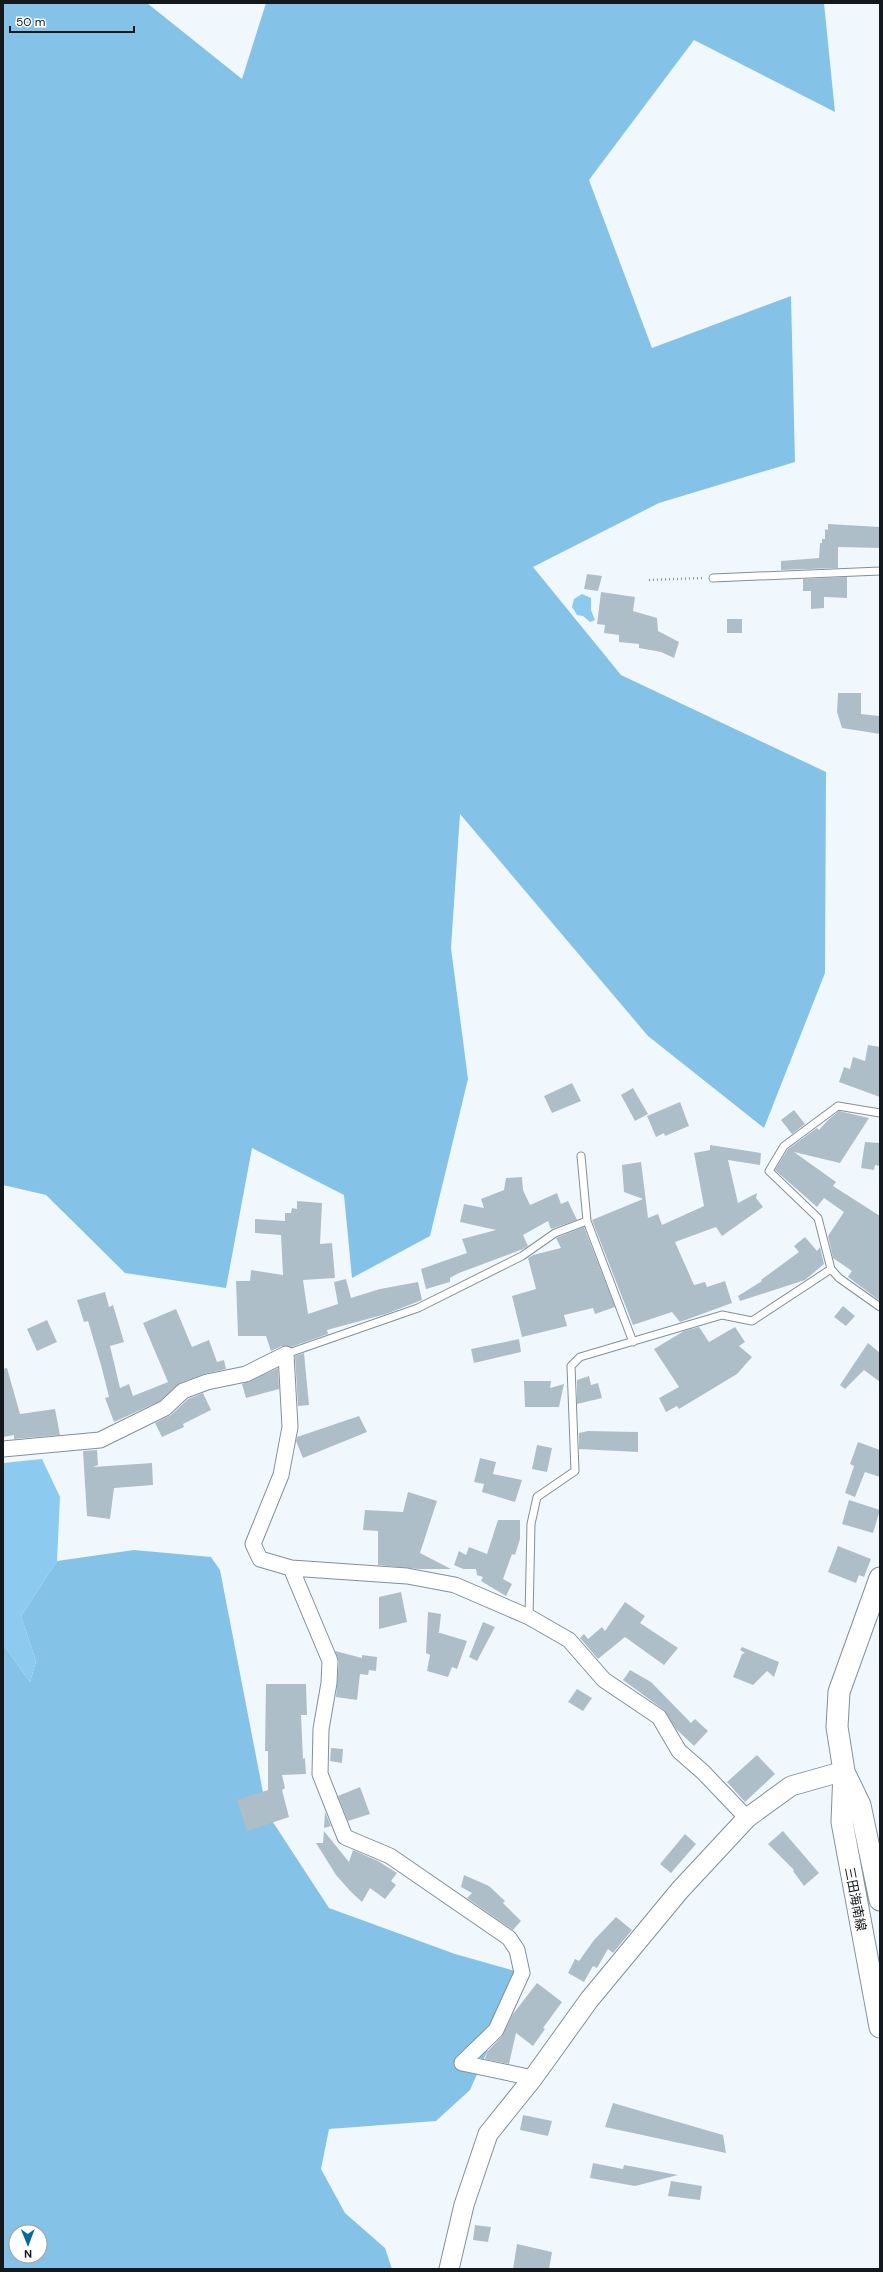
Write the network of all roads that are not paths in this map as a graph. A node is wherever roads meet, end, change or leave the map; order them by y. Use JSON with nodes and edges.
{"nodes":[{"id":1,"x":880,"y":572,"type":"edge"},
{"id":2,"x":713,"y":578,"type":"road end"},
{"id":3,"x":880,"y":1113,"type":"edge"},
{"id":4,"x":581,"y":1156,"type":"dead end"},
{"id":5,"x":587,"y":1221,"type":"junction"},
{"id":6,"x":831,"y":1269,"type":"junction"},
{"id":7,"x":880,"y":1307,"type":"edge"},
{"id":8,"x":633,"y":1342,"type":"junction"},
{"id":9,"x":286,"y":1354,"type":"junction"},
{"id":10,"x":3,"y":1449,"type":"edge"},
{"id":11,"x":291,"y":1568,"type":"junction"},
{"id":12,"x":880,"y":1578,"type":"edge"},
{"id":13,"x":529,"y":1617,"type":"junction"},
{"id":14,"x":844,"y":1771,"type":"junction"},
{"id":15,"x":747,"y":1818,"type":"junction"},
{"id":16,"x":880,"y":1900,"type":"edge"},
{"id":17,"x":880,"y":2027,"type":"edge"},
{"id":18,"x":533,"y":2078,"type":"junction"},
{"id":19,"x":449,"y":2269,"type":"edge"}],
"edges":[{"from":1,"to":2,"type":"lane"},
{"from":3,"to":6,"type":"lane"},
{"from":4,"to":5,"type":"lane"},
{"from":5,"to":8,"type":"lane"},
{"from":5,"to":9,"type":"lane"},
{"from":6,"to":7,"type":"lane"},
{"from":6,"to":8,"type":"lane"},
{"from":8,"to":13,"type":"lane"},
{"from":9,"to":10,"type":"street"},
{"from":9,"to":11,"type":"street"},
{"from":11,"to":13,"type":"street"},
{"from":11,"to":18,"type":"street"},
{"from":12,"to":14,"type":"main road","name":"三田海南線"},
{"from":13,"to":15,"type":"street"},
{"from":14,"to":15,"type":"street"},
{"from":14,"to":16,"type":"main road","name":"三田海南線"},
{"from":14,"to":17,"type":"main road","name":"三田海南線"},
{"from":15,"to":18,"type":"street"},
{"from":18,"to":19,"type":"street"}]}
